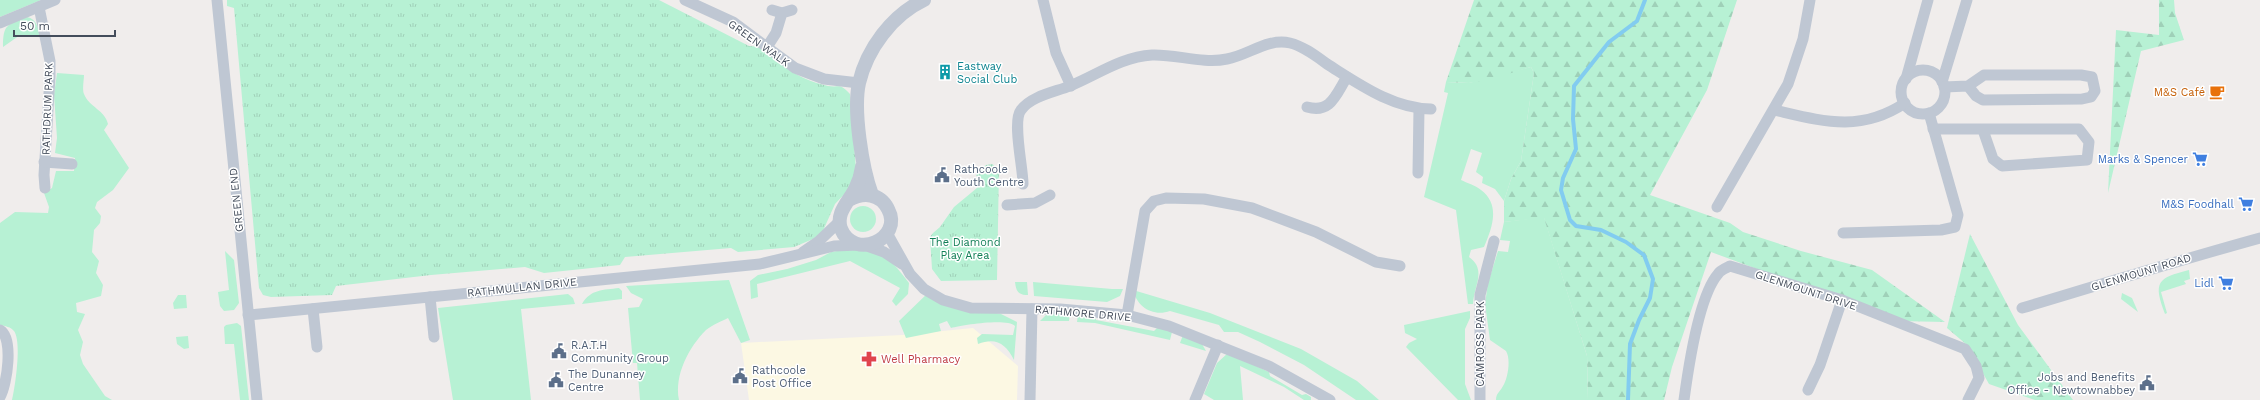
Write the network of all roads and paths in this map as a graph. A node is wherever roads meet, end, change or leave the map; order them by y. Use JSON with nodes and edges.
{"nodes":[{"id":1,"x":55,"y":0,"type":"edge"},
{"id":2,"x":217,"y":0,"type":"edge"},
{"id":3,"x":685,"y":0,"type":"edge"},
{"id":4,"x":924,"y":0,"type":"edge"},
{"id":5,"x":1043,"y":0,"type":"edge"},
{"id":6,"x":1810,"y":0,"type":"edge"},
{"id":7,"x":1928,"y":0,"type":"edge"},
{"id":8,"x":1967,"y":0,"type":"edge"},
{"id":9,"x":39,"y":7,"type":"junction"},
{"id":10,"x":782,"y":11,"type":"dead end"},
{"id":11,"x":0,"y":23,"type":"edge"},
{"id":12,"x":767,"y":47,"type":"junction"},
{"id":13,"x":1347,"y":77,"type":"junction"},
{"id":14,"x":1906,"y":79,"type":"junction"},
{"id":15,"x":859,"y":83,"type":"junction"},
{"id":16,"x":1943,"y":85,"type":"junction"},
{"id":17,"x":1071,"y":86,"type":"junction"},
{"id":18,"x":1968,"y":86,"type":"junction"},
{"id":19,"x":1904,"y":103,"type":"junction"},
{"id":20,"x":1307,"y":107,"type":"dead end"},
{"id":21,"x":1419,"y":109,"type":"junction"},
{"id":22,"x":1431,"y":109,"type":"dead end"},
{"id":23,"x":1774,"y":110,"type":"junction"},
{"id":24,"x":1928,"y":113,"type":"junction"},
{"id":25,"x":1934,"y":129,"type":"junction"},
{"id":26,"x":1983,"y":130,"type":"junction"},
{"id":27,"x":44,"y":162,"type":"junction"},
{"id":28,"x":72,"y":164,"type":"dead end"},
{"id":29,"x":862,"y":166,"type":"junction"},
{"id":30,"x":1418,"y":173,"type":"dead end"},
{"id":31,"x":1023,"y":184,"type":"dead end"},
{"id":32,"x":45,"y":188,"type":"dead end"},
{"id":33,"x":872,"y":195,"type":"junction"},
{"id":34,"x":1050,"y":195,"type":"dead end"},
{"id":35,"x":849,"y":200,"type":"junction"},
{"id":36,"x":1006,"y":205,"type":"dead end"},
{"id":37,"x":1717,"y":207,"type":"dead end"},
{"id":38,"x":840,"y":221,"type":"junction"},
{"id":39,"x":887,"y":233,"type":"junction"},
{"id":40,"x":1843,"y":233,"type":"dead end"},
{"id":41,"x":2260,"y":238,"type":"edge"},
{"id":42,"x":1494,"y":241,"type":"dead end"},
{"id":43,"x":863,"y":245,"type":"junction"},
{"id":44,"x":796,"y":256,"type":"junction"},
{"id":45,"x":905,"y":266,"type":"junction"},
{"id":46,"x":1400,"y":266,"type":"dead end"},
{"id":47,"x":430,"y":296,"type":"junction"},
{"id":48,"x":1842,"y":300,"type":"junction"},
{"id":49,"x":2022,"y":308,"type":"dead end"},
{"id":50,"x":313,"y":309,"type":"junction"},
{"id":51,"x":1032,"y":309,"type":"junction"},
{"id":52,"x":1127,"y":315,"type":"junction"},
{"id":53,"x":248,"y":316,"type":"junction"},
{"id":54,"x":0,"y":330,"type":"edge"},
{"id":55,"x":434,"y":337,"type":"dead end"},
{"id":56,"x":1218,"y":345,"type":"junction"},
{"id":57,"x":318,"y":347,"type":"dead end"},
{"id":58,"x":1808,"y":390,"type":"dead end"},
{"id":59,"x":0,"y":397,"type":"edge"},
{"id":60,"x":257,"y":400,"type":"edge"},
{"id":61,"x":1030,"y":400,"type":"edge"},
{"id":62,"x":1195,"y":400,"type":"edge"},
{"id":63,"x":1330,"y":400,"type":"edge"},
{"id":64,"x":1480,"y":400,"type":"edge"},
{"id":65,"x":1684,"y":400,"type":"edge"},
{"id":66,"x":1968,"y":400,"type":"edge"}],
"edges":[{"from":1,"to":9,"type":"street"},
{"from":2,"to":53,"type":"street","name":"GREEN END"},
{"from":3,"to":12,"type":"street","name":"GREEN WALK"},
{"from":4,"to":15,"type":"street"},
{"from":5,"to":17,"type":"street"},
{"from":6,"to":23,"type":"street"},
{"from":7,"to":14,"type":"street"},
{"from":8,"to":16,"type":"street"},
{"from":9,"to":11,"type":"street"},
{"from":9,"to":27,"type":"street","name":"RATHDRUM PARK"},
{"from":10,"to":12,"type":"street"},
{"from":12,"to":15,"type":"street","name":"GREEN WALK"},
{"from":13,"to":17,"type":"street"},
{"from":13,"to":20,"type":"street"},
{"from":13,"to":21,"type":"street"},
{"from":14,"to":16,"type":"street"},
{"from":14,"to":19,"type":"street"},
{"from":15,"to":29,"type":"street"},
{"from":16,"to":18,"type":"street"},
{"from":16,"to":24,"type":"street"},
{"from":17,"to":31,"type":"street"},
{"from":18,"to":18,"type":"street"},
{"from":19,"to":23,"type":"street"},
{"from":19,"to":24,"type":"street"},
{"from":21,"to":22,"type":"street"},
{"from":21,"to":30,"type":"street"},
{"from":23,"to":37,"type":"street"},
{"from":24,"to":25,"type":"street"},
{"from":25,"to":26,"type":"street"},
{"from":25,"to":40,"type":"street"},
{"from":26,"to":26,"type":"street"},
{"from":27,"to":28,"type":"street"},
{"from":27,"to":32,"type":"street","name":"RATHDRUM PARK"},
{"from":29,"to":33,"type":"street"},
{"from":29,"to":35,"type":"street"},
{"from":33,"to":35,"type":"street"},
{"from":33,"to":39,"type":"street"},
{"from":34,"to":36,"type":"street"},
{"from":35,"to":38,"type":"street"},
{"from":38,"to":43,"type":"street"},
{"from":38,"to":44,"type":"street","name":"RATHMULLAN DRIVE"},
{"from":39,"to":43,"type":"street"},
{"from":39,"to":45,"type":"street","name":"RATHMORE DRIVE"},
{"from":41,"to":49,"type":"street","name":"GLENMOUNT ROAD"},
{"from":42,"to":64,"type":"street","name":"CAMROSS PARK"},
{"from":43,"to":44,"type":"street","name":"RATHMULLAN DRIVE"},
{"from":43,"to":45,"type":"street","name":"RATHMORE DRIVE"},
{"from":44,"to":47,"type":"street","name":"RATHMULLAN DRIVE"},
{"from":45,"to":51,"type":"street","name":"RATHMORE DRIVE"},
{"from":46,"to":52,"type":"street"},
{"from":47,"to":50,"type":"street","name":"RATHMULLAN DRIVE"},
{"from":47,"to":55,"type":"street"},
{"from":48,"to":58,"type":"street"},
{"from":48,"to":65,"type":"street","name":"GLENMOUNT DRIVE"},
{"from":48,"to":66,"type":"street","name":"GLENMOUNT DRIVE"},
{"from":50,"to":53,"type":"street","name":"RATHMULLAN DRIVE"},
{"from":50,"to":57,"type":"street"},
{"from":51,"to":52,"type":"street","name":"RATHMORE DRIVE"},
{"from":51,"to":61,"type":"street"},
{"from":52,"to":56,"type":"street","name":"RATHMORE DRIVE"},
{"from":53,"to":60,"type":"street","name":"GREEN END"},
{"from":54,"to":59,"type":"street"},
{"from":56,"to":62,"type":"street"},
{"from":56,"to":63,"type":"street","name":"RATHMORE DRIVE"}]}
